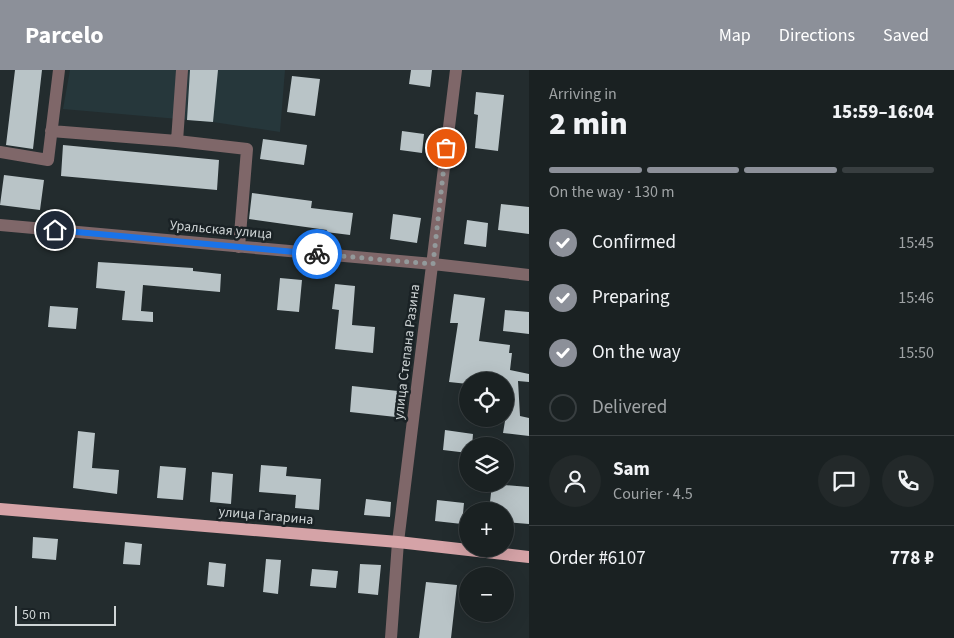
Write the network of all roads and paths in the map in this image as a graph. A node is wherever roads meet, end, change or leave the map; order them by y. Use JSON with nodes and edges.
{"nodes":[{"id":1,"x":59,"y":70,"type":"edge"},
{"id":2,"x":182,"y":70,"type":"edge"},
{"id":3,"x":456,"y":70,"type":"edge"},
{"id":4,"x":51,"y":131,"type":"junction"},
{"id":5,"x":177,"y":141,"type":"junction"},
{"id":6,"x":0,"y":152,"type":"edge"},
{"id":7,"x":0,"y":225,"type":"edge"},
{"id":8,"x":239,"y":247,"type":"junction"},
{"id":9,"x":433,"y":264,"type":"junction"},
{"id":10,"x":529,"y":275,"type":"edge"},
{"id":11,"x":0,"y":509,"type":"edge"},
{"id":12,"x":398,"y":542,"type":"junction"},
{"id":13,"x":529,"y":556,"type":"edge"},
{"id":14,"x":391,"y":638,"type":"edge"}],
"edges":[{"from":1,"to":4,"type":"street"},
{"from":2,"to":5,"type":"street"},
{"from":3,"to":9,"type":"street","name":"улица Степана Разина"},
{"from":4,"to":5,"type":"street"},
{"from":4,"to":6,"type":"street"},
{"from":5,"to":8,"type":"street"},
{"from":7,"to":8,"type":"street","name":"Уральская улица"},
{"from":8,"to":9,"type":"street","name":"Уральская улица"},
{"from":9,"to":10,"type":"street","name":"Уральская улица"},
{"from":9,"to":12,"type":"street","name":"улица Степана Разина"},
{"from":11,"to":12,"type":"main road","name":"улица Гагарина"},
{"from":12,"to":13,"type":"main road","name":"улица Гагарина"},
{"from":12,"to":14,"type":"street","name":"улица Степана Разина"}]}
